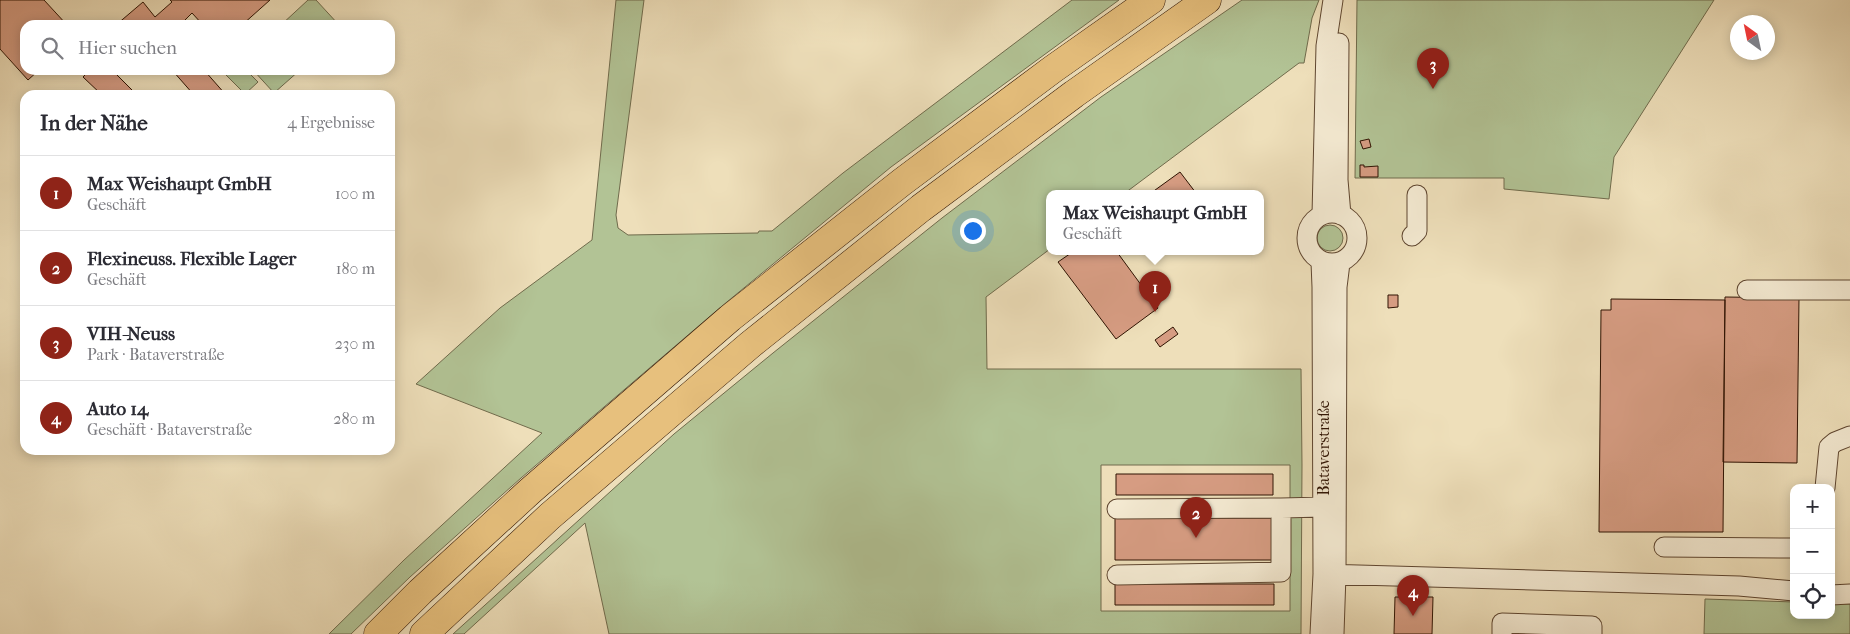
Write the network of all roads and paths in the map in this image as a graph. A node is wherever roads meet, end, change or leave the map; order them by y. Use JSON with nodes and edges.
{"nodes":[{"id":1,"x":1151,"y":0,"type":"edge"},
{"id":2,"x":1207,"y":0,"type":"edge"},
{"id":3,"x":1334,"y":0,"type":"edge"},
{"id":4,"x":1417,"y":195,"type":"dead end"},
{"id":5,"x":1341,"y":214,"type":"junction"},
{"id":6,"x":1322,"y":215,"type":"junction"},
{"id":7,"x":1412,"y":236,"type":"dead end"},
{"id":8,"x":1321,"y":262,"type":"junction"},
{"id":9,"x":1340,"y":263,"type":"junction"},
{"id":10,"x":1747,"y":290,"type":"dead end"},
{"id":11,"x":1850,"y":290,"type":"edge"},
{"id":12,"x":1850,"y":436,"type":"edge"},
{"id":13,"x":1825,"y":484,"type":"edge"},
{"id":14,"x":1323,"y":507,"type":"junction"},
{"id":15,"x":1281,"y":508,"type":"junction"},
{"id":16,"x":1117,"y":509,"type":"dead end"},
{"id":17,"x":1664,"y":547,"type":"dead end"},
{"id":18,"x":1790,"y":548,"type":"edge"},
{"id":19,"x":1117,"y":574,"type":"dead end"},
{"id":20,"x":1330,"y":574,"type":"junction"},
{"id":21,"x":1790,"y":590,"type":"edge"},
{"id":22,"x":1850,"y":594,"type":"edge"},
{"id":23,"x":1835,"y":595,"type":"edge"},
{"id":24,"x":378,"y":634,"type":"edge"},
{"id":25,"x":424,"y":634,"type":"edge"},
{"id":26,"x":1320,"y":634,"type":"edge"},
{"id":27,"x":1334,"y":634,"type":"edge"},
{"id":28,"x":1502,"y":634,"type":"edge"},
{"id":29,"x":1592,"y":634,"type":"edge"}],
"edges":[{"from":1,"to":24,"type":"highway"},
{"from":2,"to":25,"type":"highway"},
{"from":3,"to":5,"type":"street"},
{"from":3,"to":6,"type":"street"},
{"from":4,"to":7,"type":"street"},
{"from":5,"to":6,"type":"street"},
{"from":5,"to":9,"type":"street"},
{"from":6,"to":8,"type":"street"},
{"from":8,"to":9,"type":"street"},
{"from":8,"to":14,"type":"street","name":"Bataverstraße"},
{"from":9,"to":20,"type":"street","name":"Bataverstraße"},
{"from":10,"to":11,"type":"street"},
{"from":12,"to":13,"type":"street"},
{"from":14,"to":15,"type":"street"},
{"from":14,"to":20,"type":"street","name":"Bataverstraße"},
{"from":15,"to":16,"type":"street"},
{"from":15,"to":19,"type":"street"},
{"from":17,"to":18,"type":"street"},
{"from":20,"to":21,"type":"street"},
{"from":20,"to":26,"type":"street","name":"Bataverstraße"},
{"from":20,"to":27,"type":"street","name":"Bataverstraße"},
{"from":22,"to":23,"type":"street"},
{"from":28,"to":29,"type":"street"}]}
